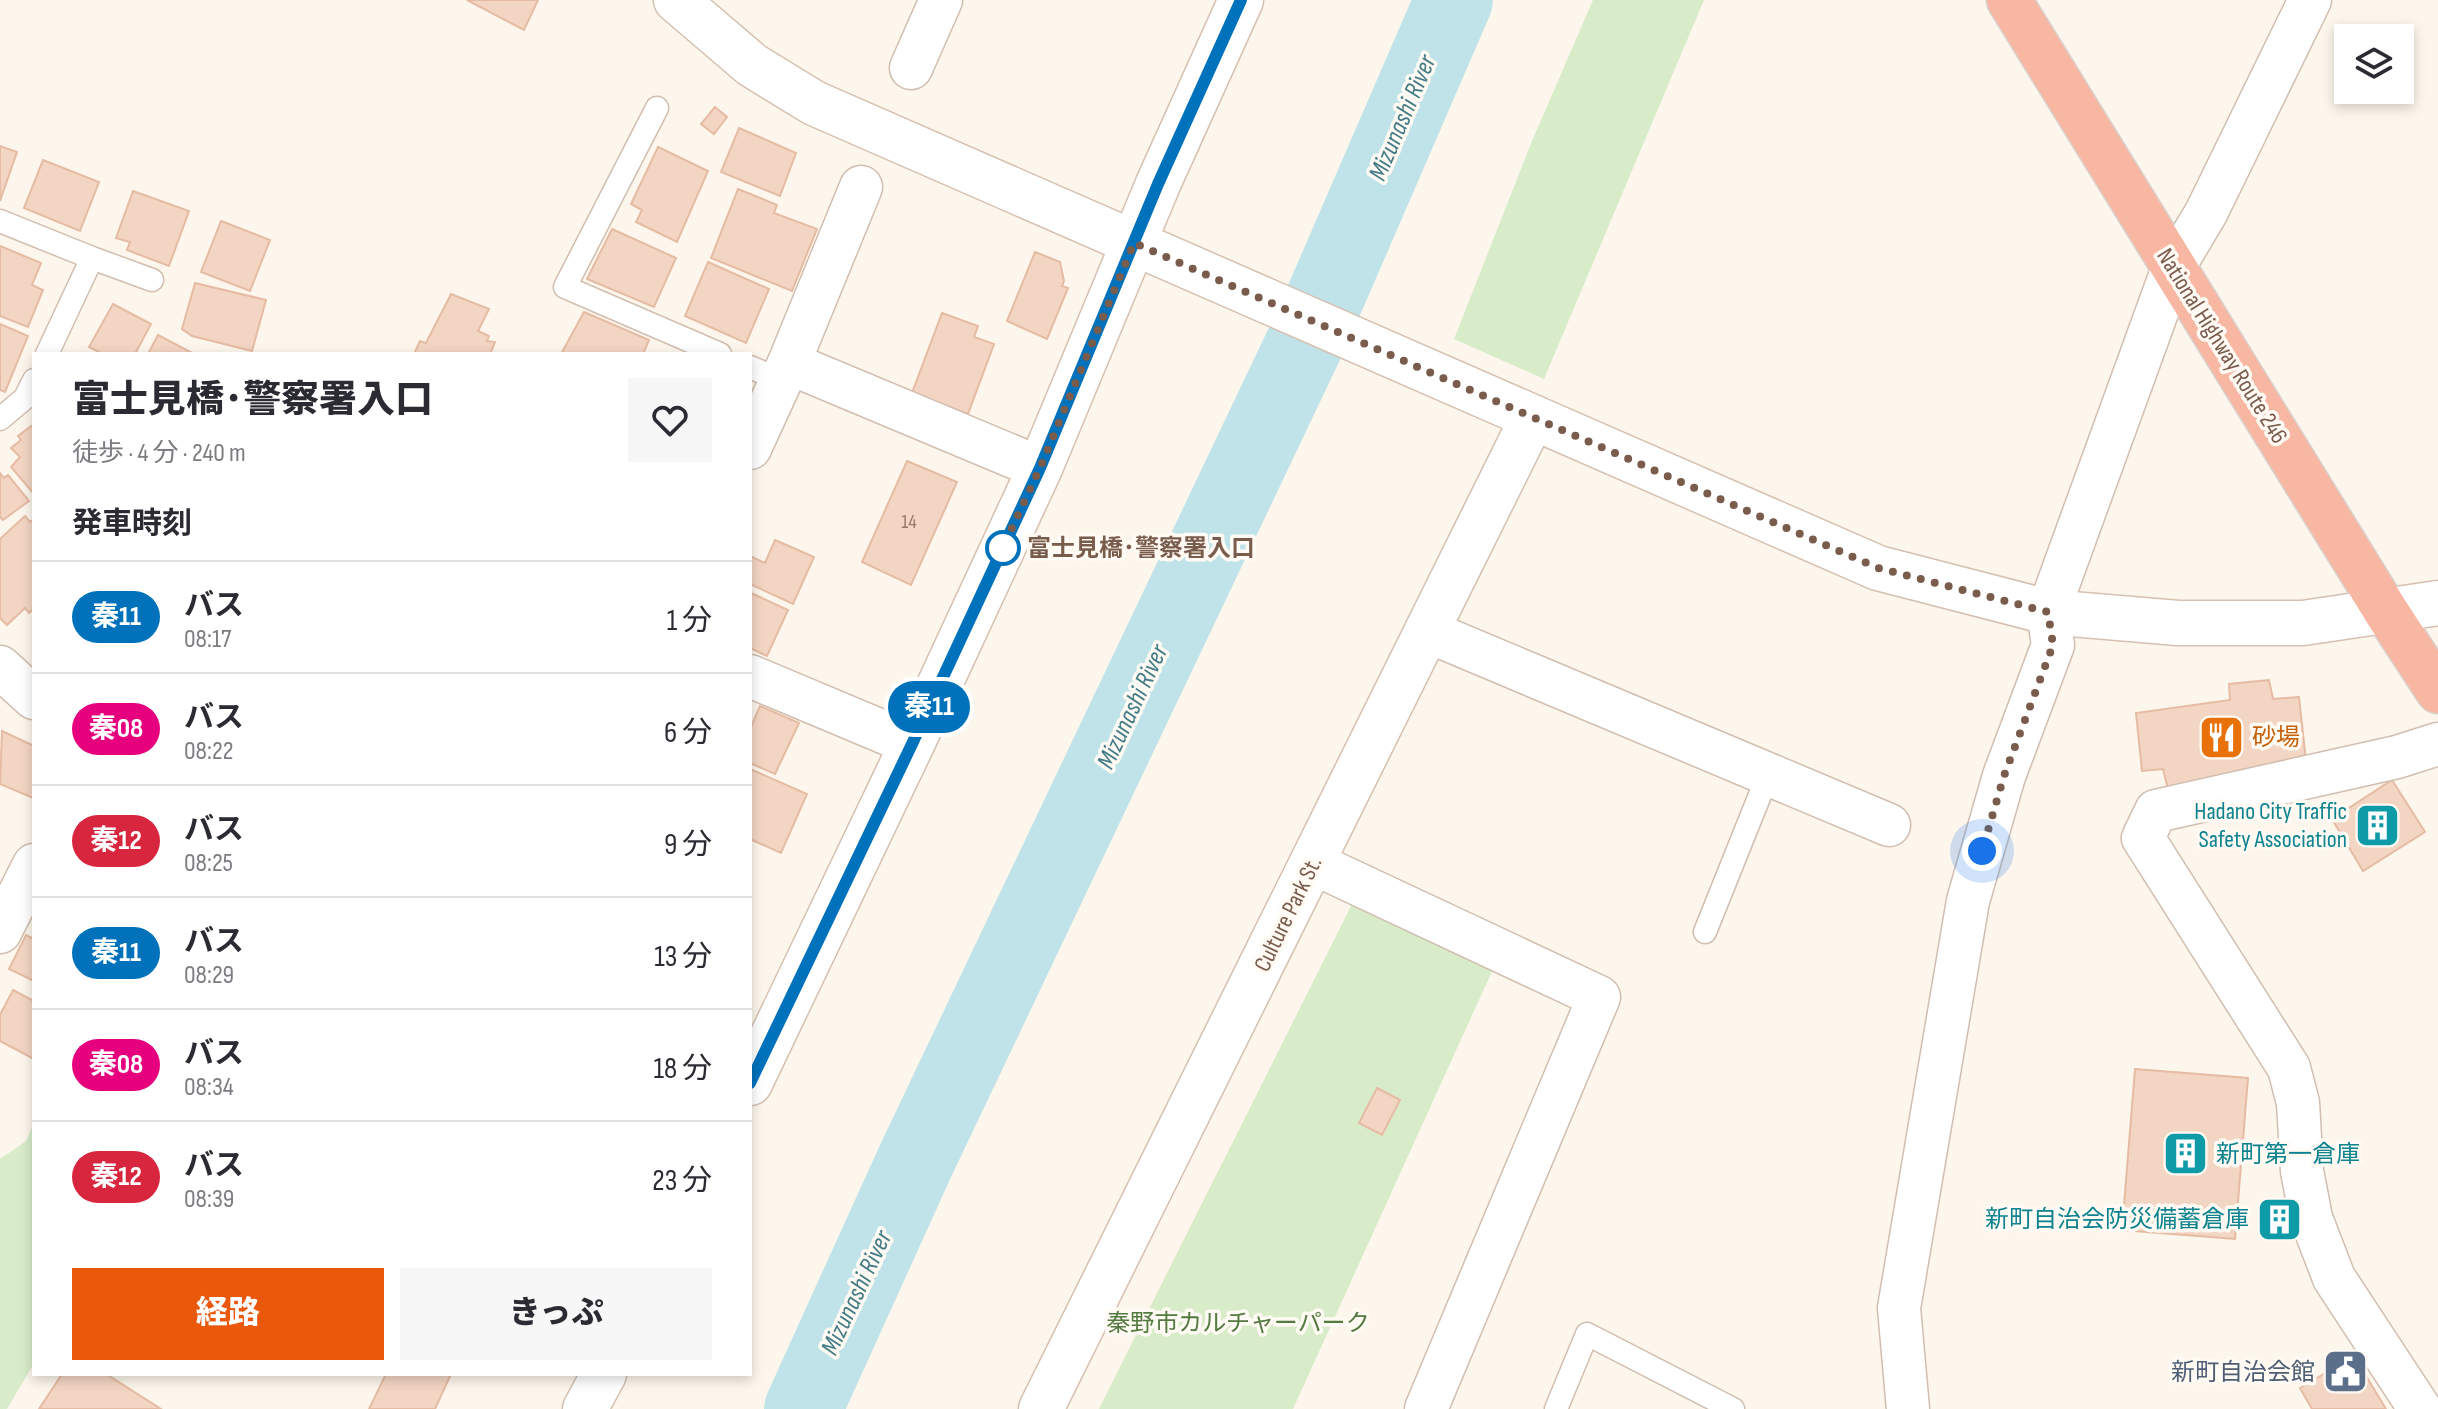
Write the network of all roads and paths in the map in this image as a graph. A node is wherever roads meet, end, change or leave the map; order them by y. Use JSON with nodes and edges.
{"nodes":[{"id":1,"x":676,"y":0,"type":"edge"},
{"id":2,"x":941,"y":0,"type":"edge"},
{"id":3,"x":1241,"y":0,"type":"edge"},
{"id":4,"x":2009,"y":0,"type":"edge"},
{"id":5,"x":2310,"y":0,"type":"edge"},
{"id":6,"x":911,"y":68,"type":"dead end"},
{"id":7,"x":657,"y":108,"type":"dead end"},
{"id":8,"x":861,"y":187,"type":"dead end"},
{"id":9,"x":0,"y":221,"type":"edge"},
{"id":10,"x":1134,"y":243,"type":"junction"},
{"id":11,"x":92,"y":258,"type":"junction"},
{"id":12,"x":2173,"y":268,"type":"junction"},
{"id":13,"x":152,"y":280,"type":"dead end"},
{"id":14,"x":48,"y":352,"type":"edge"},
{"id":15,"x":715,"y":352,"type":"edge"},
{"id":16,"x":773,"y":370,"type":"edge"},
{"id":17,"x":32,"y":384,"type":"edge"},
{"id":18,"x":1533,"y":417,"type":"junction"},
{"id":19,"x":0,"y":419,"type":"edge"},
{"id":20,"x":752,"y":441,"type":"edge"},
{"id":21,"x":1040,"y":468,"type":"junction"},
{"id":22,"x":2438,"y":603,"type":"edge"},
{"id":23,"x":2048,"y":612,"type":"junction"},
{"id":24,"x":2387,"y":613,"type":"junction"},
{"id":25,"x":1427,"y":631,"type":"junction"},
{"id":26,"x":0,"y":667,"type":"edge"},
{"id":27,"x":752,"y":677,"type":"edge"},
{"id":28,"x":2438,"y":691,"type":"edge"},
{"id":29,"x":32,"y":696,"type":"edge"},
{"id":30,"x":912,"y":744,"type":"junction"},
{"id":31,"x":2438,"y":744,"type":"edge"},
{"id":32,"x":1768,"y":775,"type":"junction"},
{"id":33,"x":1889,"y":825,"type":"dead end"},
{"id":34,"x":1313,"y":863,"type":"junction"},
{"id":35,"x":32,"y":869,"type":"edge"},
{"id":36,"x":0,"y":932,"type":"edge"},
{"id":37,"x":1705,"y":932,"type":"dead end"},
{"id":38,"x":752,"y":1079,"type":"edge"},
{"id":39,"x":603,"y":1376,"type":"edge"},
{"id":40,"x":585,"y":1409,"type":"edge"},
{"id":41,"x":1041,"y":1409,"type":"edge"},
{"id":42,"x":1426,"y":1409,"type":"edge"},
{"id":43,"x":1556,"y":1409,"type":"edge"},
{"id":44,"x":1733,"y":1409,"type":"edge"},
{"id":45,"x":1908,"y":1409,"type":"edge"},
{"id":46,"x":2420,"y":1409,"type":"edge"}],
"edges":[{"from":1,"to":10,"type":"street"},
{"from":2,"to":6,"type":"street"},
{"from":3,"to":10,"type":"street"},
{"from":4,"to":12,"type":"highway","name":"National Highway Route 246"},
{"from":5,"to":12,"type":"street"},
{"from":7,"to":15,"type":"lane"},
{"from":8,"to":16,"type":"street"},
{"from":9,"to":11,"type":"lane"},
{"from":10,"to":18,"type":"street"},
{"from":10,"to":21,"type":"street"},
{"from":11,"to":13,"type":"lane"},
{"from":11,"to":14,"type":"lane"},
{"from":12,"to":23,"type":"street"},
{"from":12,"to":24,"type":"highway","name":"National Highway Route 246"},
{"from":16,"to":20,"type":"street"},
{"from":16,"to":21,"type":"street"},
{"from":17,"to":19,"type":"lane"},
{"from":18,"to":23,"type":"street"},
{"from":18,"to":25,"type":"street","name":"Culture Park St."},
{"from":21,"to":30,"type":"street"},
{"from":22,"to":24,"type":"street"},
{"from":23,"to":24,"type":"street"},
{"from":23,"to":45,"type":"street"},
{"from":24,"to":28,"type":"highway","name":"National Highway Route 246"},
{"from":25,"to":32,"type":"street"},
{"from":25,"to":34,"type":"street","name":"Culture Park St."},
{"from":26,"to":29,"type":"street"},
{"from":27,"to":30,"type":"street"},
{"from":30,"to":38,"type":"street"},
{"from":31,"to":46,"type":"street"},
{"from":32,"to":33,"type":"street"},
{"from":32,"to":37,"type":"lane"},
{"from":34,"to":41,"type":"street","name":"Culture Park St."},
{"from":34,"to":42,"type":"street"},
{"from":35,"to":36,"type":"street"},
{"from":39,"to":40,"type":"street"},
{"from":43,"to":44,"type":"lane"}]}
